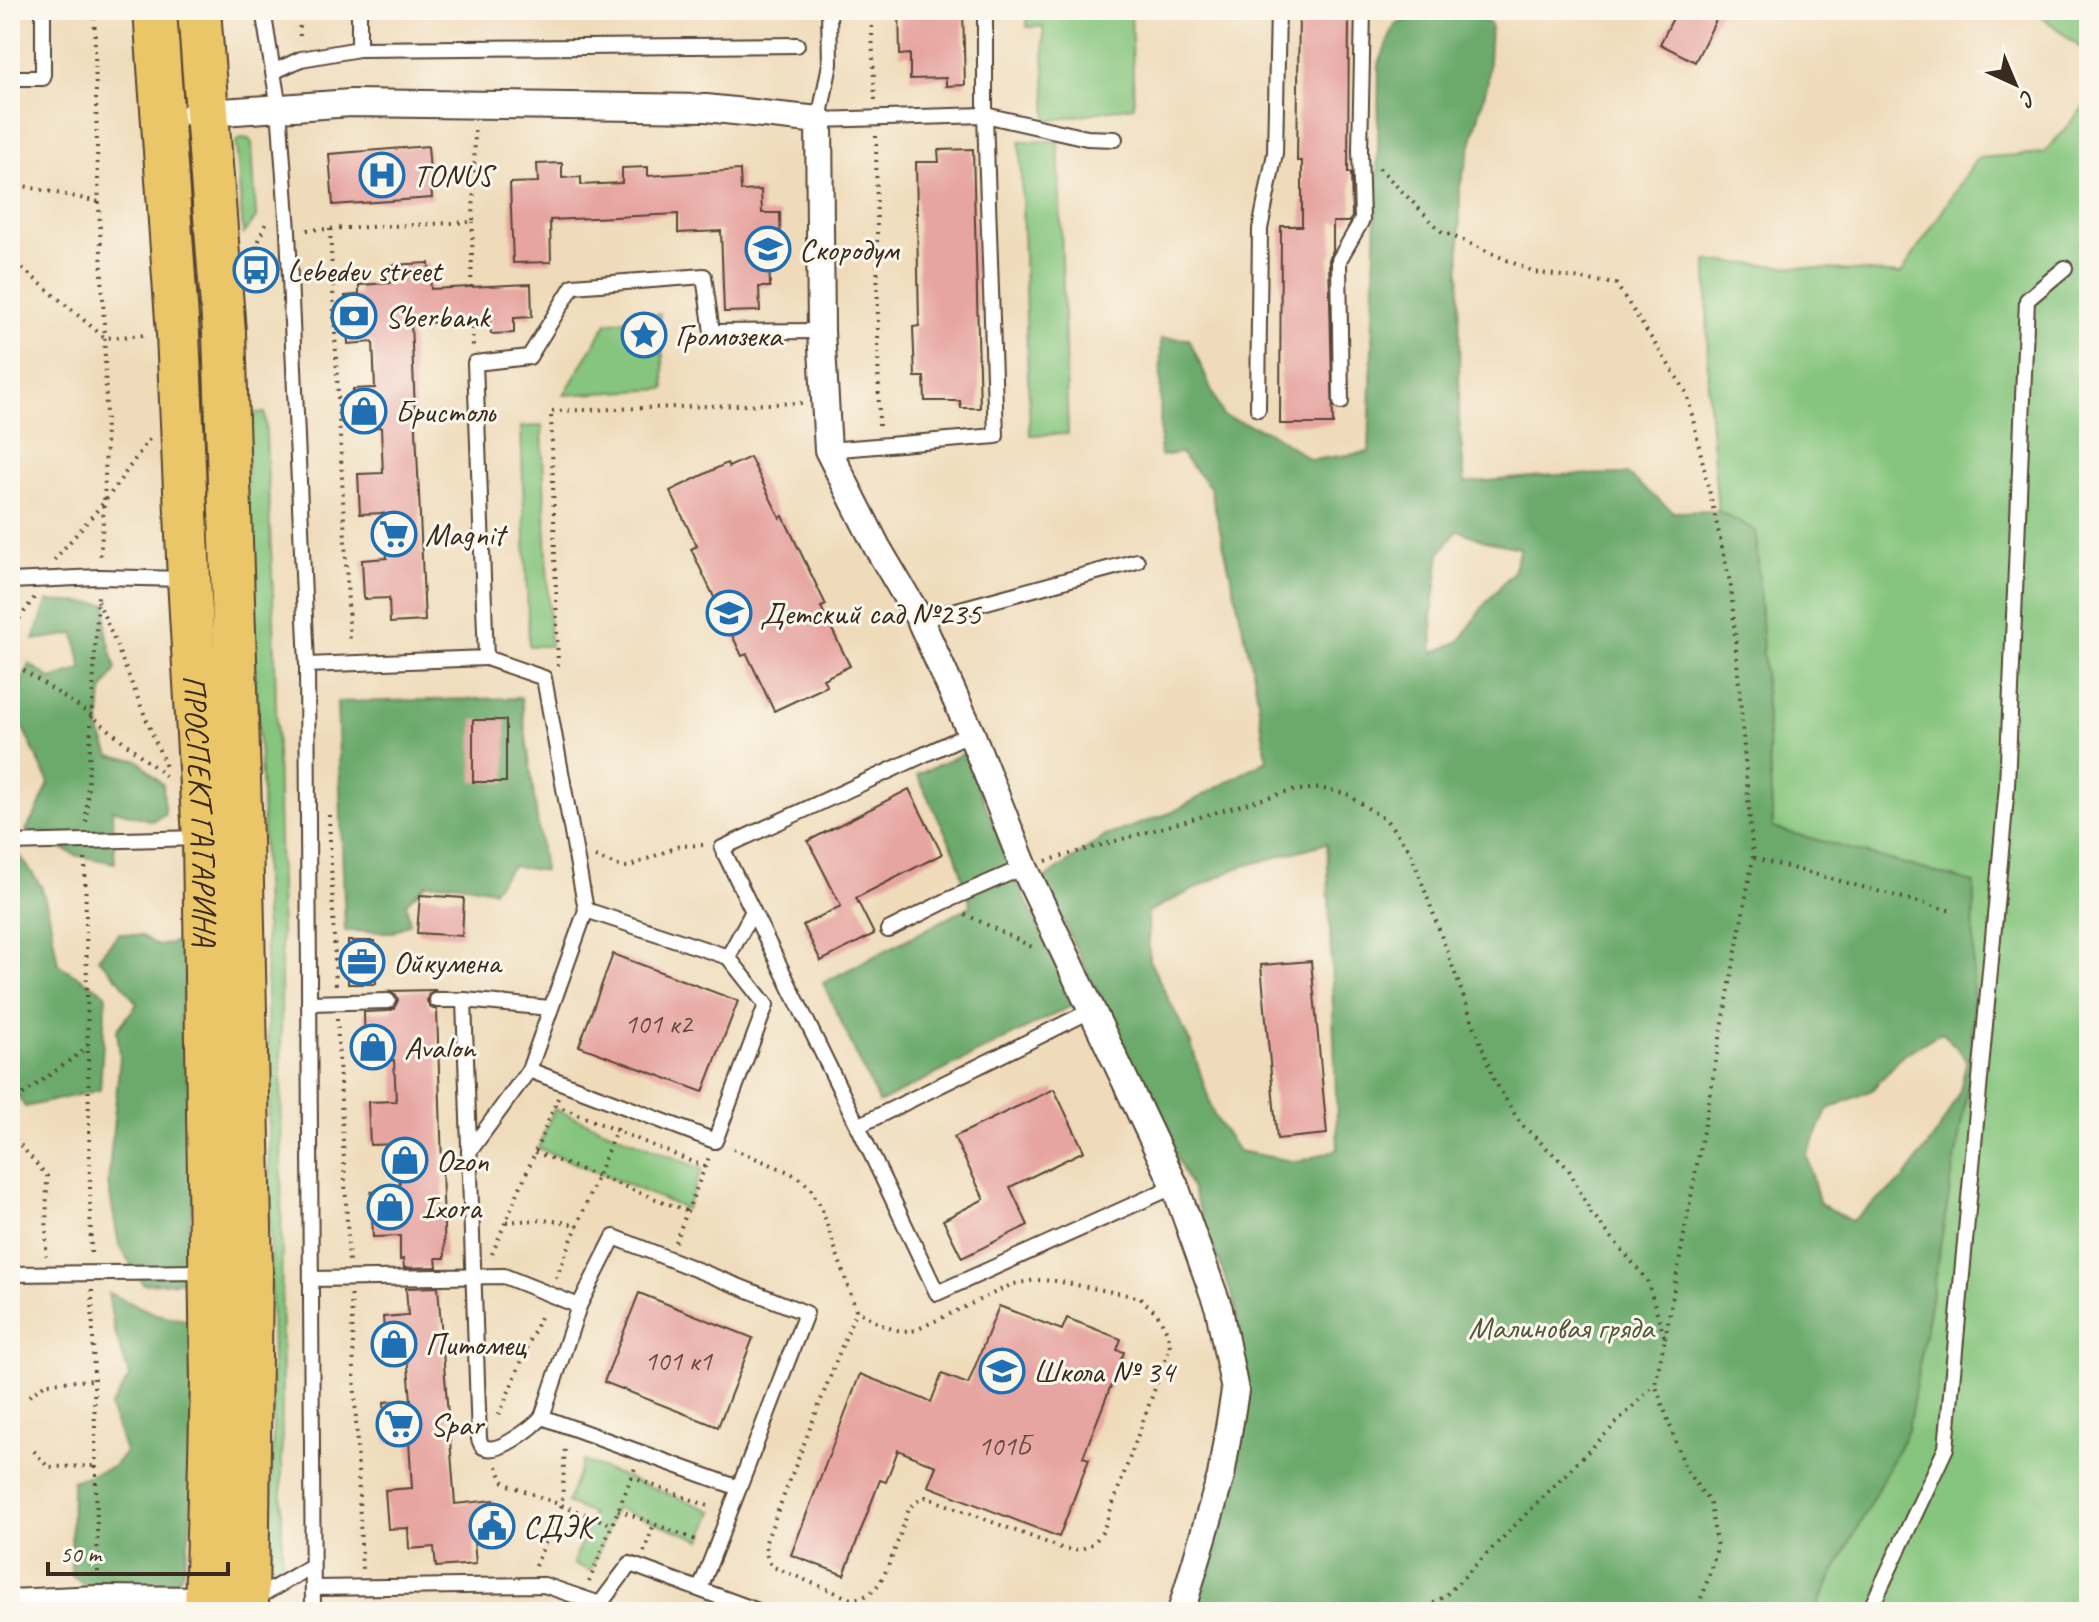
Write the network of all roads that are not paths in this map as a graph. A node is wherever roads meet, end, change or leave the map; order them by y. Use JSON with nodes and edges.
{"nodes":[{"id":1,"x":43,"y":10,"type":"edge"},
{"id":2,"x":155,"y":10,"type":"edge"},
{"id":3,"x":199,"y":10,"type":"edge"},
{"id":4,"x":263,"y":10,"type":"edge"},
{"id":5,"x":359,"y":10,"type":"edge"},
{"id":6,"x":829,"y":10,"type":"edge"},
{"id":7,"x":985,"y":10,"type":"edge"},
{"id":8,"x":1278,"y":10,"type":"edge"},
{"id":9,"x":1363,"y":10,"type":"edge"},
{"id":10,"x":797,"y":45,"type":"dead end"},
{"id":11,"x":359,"y":49,"type":"junction"},
{"id":12,"x":273,"y":72,"type":"junction"},
{"id":13,"x":10,"y":78,"type":"edge"},
{"id":14,"x":279,"y":108,"type":"junction"},
{"id":15,"x":206,"y":113,"type":"junction"},
{"id":16,"x":985,"y":115,"type":"junction"},
{"id":17,"x":162,"y":116,"type":"junction"},
{"id":18,"x":819,"y":120,"type":"junction"},
{"id":19,"x":1115,"y":139,"type":"dead end"},
{"id":20,"x":2065,"y":268,"type":"dead end"},
{"id":21,"x":821,"y":331,"type":"junction"},
{"id":22,"x":1341,"y":402,"type":"dead end"},
{"id":23,"x":1258,"y":409,"type":"dead end"},
{"id":24,"x":828,"y":450,"type":"junction"},
{"id":25,"x":1137,"y":561,"type":"dead end"},
{"id":26,"x":189,"y":579,"type":"junction"},
{"id":27,"x":10,"y":581,"type":"edge"},
{"id":28,"x":920,"y":620,"type":"junction"},
{"id":29,"x":486,"y":658,"type":"junction"},
{"id":30,"x":307,"y":665,"type":"junction"},
{"id":31,"x":971,"y":733,"type":"junction"},
{"id":32,"x":204,"y":838,"type":"junction"},
{"id":33,"x":10,"y":843,"type":"edge"},
{"id":34,"x":1024,"y":867,"type":"junction"},
{"id":35,"x":586,"y":910,"type":"junction"},
{"id":36,"x":753,"y":911,"type":"junction"},
{"id":37,"x":888,"y":930,"type":"dead end"},
{"id":38,"x":728,"y":957,"type":"junction"},
{"id":39,"x":437,"y":1000,"type":"dead end"},
{"id":40,"x":464,"y":1000,"type":"junction"},
{"id":41,"x":388,"y":1001,"type":"dead end"},
{"id":42,"x":309,"y":1003,"type":"junction"},
{"id":43,"x":550,"y":1008,"type":"junction"},
{"id":44,"x":1092,"y":1010,"type":"junction"},
{"id":45,"x":529,"y":1070,"type":"junction"},
{"id":46,"x":858,"y":1126,"type":"junction"},
{"id":47,"x":469,"y":1152,"type":"junction"},
{"id":48,"x":1175,"y":1186,"type":"junction"},
{"id":49,"x":211,"y":1272,"type":"junction"},
{"id":50,"x":10,"y":1274,"type":"edge"},
{"id":51,"x":481,"y":1276,"type":"junction"},
{"id":52,"x":311,"y":1279,"type":"junction"},
{"id":53,"x":579,"y":1306,"type":"junction"},
{"id":54,"x":542,"y":1417,"type":"junction"},
{"id":55,"x":739,"y":1488,"type":"junction"},
{"id":56,"x":312,"y":1566,"type":"junction"},
{"id":57,"x":313,"y":1588,"type":"junction"},
{"id":58,"x":700,"y":1589,"type":"junction"},
{"id":59,"x":10,"y":1603,"type":"edge"},
{"id":60,"x":206,"y":1606,"type":"edge"},
{"id":61,"x":247,"y":1608,"type":"edge"},
{"id":62,"x":598,"y":1608,"type":"edge"},
{"id":63,"x":313,"y":1612,"type":"edge"},
{"id":64,"x":761,"y":1612,"type":"edge"},
{"id":65,"x":1181,"y":1612,"type":"edge"},
{"id":66,"x":1869,"y":1612,"type":"edge"}],
"edges":[{"from":1,"to":13,"type":"lane"},
{"from":2,"to":17,"type":"main road","name":"ПРОСПЕКТ ГАГАРИНА"},
{"from":3,"to":15,"type":"main road","name":"ПРОСПЕКТ ГАГАРИНА"},
{"from":4,"to":12,"type":"lane"},
{"from":5,"to":11,"type":"lane"},
{"from":6,"to":18,"type":"lane"},
{"from":7,"to":16,"type":"lane"},
{"from":8,"to":23,"type":"lane"},
{"from":9,"to":22,"type":"lane"},
{"from":10,"to":11,"type":"lane"},
{"from":11,"to":12,"type":"lane"},
{"from":12,"to":14,"type":"lane"},
{"from":14,"to":15,"type":"street"},
{"from":14,"to":18,"type":"street"},
{"from":14,"to":30,"type":"lane"},
{"from":15,"to":17,"type":"street"},
{"from":15,"to":61,"type":"main road","name":"ПРОСПЕКТ ГАГАРИНА"},
{"from":16,"to":18,"type":"lane"},
{"from":16,"to":19,"type":"lane"},
{"from":16,"to":24,"type":"lane"},
{"from":17,"to":26,"type":"main road","name":"ПРОСПЕКТ ГАГАРИНА"},
{"from":18,"to":21,"type":"street"},
{"from":20,"to":66,"type":"lane"},
{"from":21,"to":24,"type":"street"},
{"from":21,"to":29,"type":"lane"},
{"from":24,"to":28,"type":"street"},
{"from":25,"to":28,"type":"lane"},
{"from":26,"to":27,"type":"lane"},
{"from":26,"to":32,"type":"main road","name":"ПРОСПЕКТ ГАГАРИНА"},
{"from":28,"to":31,"type":"street"},
{"from":29,"to":30,"type":"lane"},
{"from":29,"to":35,"type":"lane"},
{"from":30,"to":42,"type":"lane"},
{"from":31,"to":34,"type":"street"},
{"from":31,"to":36,"type":"lane"},
{"from":32,"to":33,"type":"lane"},
{"from":32,"to":49,"type":"main road","name":"ПРОСПЕКТ ГАГАРИНА"},
{"from":34,"to":37,"type":"lane"},
{"from":34,"to":44,"type":"street"},
{"from":35,"to":38,"type":"lane"},
{"from":35,"to":43,"type":"lane"},
{"from":36,"to":38,"type":"lane"},
{"from":36,"to":46,"type":"lane"},
{"from":38,"to":45,"type":"lane"},
{"from":39,"to":40,"type":"lane"},
{"from":40,"to":43,"type":"lane"},
{"from":40,"to":47,"type":"lane"},
{"from":41,"to":42,"type":"lane"},
{"from":42,"to":52,"type":"lane"},
{"from":43,"to":45,"type":"lane"},
{"from":44,"to":46,"type":"lane"},
{"from":44,"to":48,"type":"street"},
{"from":45,"to":47,"type":"lane"},
{"from":46,"to":48,"type":"lane"},
{"from":47,"to":51,"type":"lane"},
{"from":48,"to":65,"type":"street"},
{"from":49,"to":50,"type":"lane"},
{"from":49,"to":60,"type":"main road","name":"ПРОСПЕКТ ГАГАРИНА"},
{"from":51,"to":52,"type":"lane"},
{"from":51,"to":53,"type":"lane"},
{"from":51,"to":54,"type":"lane"},
{"from":52,"to":56,"type":"lane"},
{"from":53,"to":54,"type":"lane"},
{"from":53,"to":55,"type":"lane"},
{"from":54,"to":55,"type":"lane"},
{"from":55,"to":58,"type":"lane"},
{"from":56,"to":57,"type":"lane"},
{"from":56,"to":61,"type":"lane"},
{"from":57,"to":62,"type":"lane"},
{"from":57,"to":63,"type":"lane"},
{"from":58,"to":62,"type":"lane"},
{"from":58,"to":64,"type":"lane"},
{"from":59,"to":60,"type":"street"}]}
